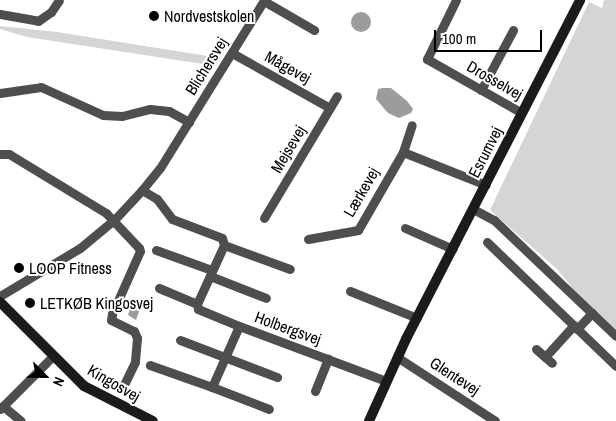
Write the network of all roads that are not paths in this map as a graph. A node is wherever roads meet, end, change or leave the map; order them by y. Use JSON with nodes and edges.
{"nodes":[{"id":1,"x":59,"y":0,"type":"edge"},
{"id":2,"x":456,"y":0,"type":"edge"},
{"id":3,"x":580,"y":0,"type":"edge"},
{"id":4,"x":264,"y":1,"type":"edge"},
{"id":5,"x":0,"y":14,"type":"edge"},
{"id":6,"x":314,"y":30,"type":"dead end"},
{"id":7,"x":513,"y":30,"type":"dead end"},
{"id":8,"x":232,"y":53,"type":"junction"},
{"id":9,"x":481,"y":90,"type":"junction"},
{"id":10,"x":0,"y":93,"type":"edge"},
{"id":11,"x":337,"y":96,"type":"dead end"},
{"id":12,"x":330,"y":108,"type":"junction"},
{"id":13,"x":522,"y":113,"type":"junction"},
{"id":14,"x":189,"y":122,"type":"junction"},
{"id":15,"x":412,"y":125,"type":"dead end"},
{"id":16,"x":403,"y":152,"type":"junction"},
{"id":17,"x":0,"y":154,"type":"edge"},
{"id":18,"x":486,"y":185,"type":"junction"},
{"id":19,"x":142,"y":190,"type":"junction"},
{"id":20,"x":473,"y":209,"type":"junction"},
{"id":21,"x":264,"y":218,"type":"dead end"},
{"id":22,"x":115,"y":219,"type":"junction"},
{"id":23,"x":405,"y":228,"type":"dead end"},
{"id":24,"x":308,"y":240,"type":"dead end"},
{"id":25,"x":487,"y":242,"type":"dead end"},
{"id":26,"x":224,"y":245,"type":"junction"},
{"id":27,"x":453,"y":249,"type":"junction"},
{"id":28,"x":156,"y":250,"type":"dead end"},
{"id":29,"x":290,"y":269,"type":"dead end"},
{"id":30,"x":211,"y":273,"type":"junction"},
{"id":31,"x":159,"y":288,"type":"dead end"},
{"id":32,"x":350,"y":290,"type":"dead end"},
{"id":33,"x":0,"y":296,"type":"edge"},
{"id":34,"x":266,"y":298,"type":"dead end"},
{"id":35,"x":0,"y":302,"type":"edge"},
{"id":36,"x":197,"y":304,"type":"junction"},
{"id":37,"x":592,"y":313,"type":"junction"},
{"id":38,"x":417,"y":318,"type":"junction"},
{"id":39,"x":239,"y":326,"type":"junction"},
{"id":40,"x":576,"y":327,"type":"junction"},
{"id":41,"x":616,"y":336,"type":"edge"},
{"id":42,"x":180,"y":340,"type":"dead end"},
{"id":43,"x":536,"y":349,"type":"dead end"},
{"id":44,"x":52,"y":357,"type":"junction"},
{"id":45,"x":225,"y":357,"type":"junction"},
{"id":46,"x":398,"y":357,"type":"junction"},
{"id":47,"x":328,"y":359,"type":"junction"},
{"id":48,"x":150,"y":365,"type":"dead end"},
{"id":49,"x":616,"y":366,"type":"edge"},
{"id":50,"x":277,"y":376,"type":"dead end"},
{"id":51,"x":386,"y":381,"type":"junction"},
{"id":52,"x":212,"y":387,"type":"junction"},
{"id":53,"x":122,"y":389,"type":"dead end"},
{"id":54,"x":315,"y":391,"type":"dead end"},
{"id":55,"x":2,"y":407,"type":"edge"},
{"id":56,"x":269,"y":409,"type":"dead end"},
{"id":57,"x":21,"y":421,"type":"edge"},
{"id":58,"x":153,"y":421,"type":"edge"},
{"id":59,"x":369,"y":421,"type":"edge"},
{"id":60,"x":496,"y":421,"type":"edge"}],
"edges":[{"from":1,"to":5,"type":"street"},
{"from":2,"to":9,"type":"street","name":"Drosselvej"},
{"from":3,"to":13,"type":"main road","name":"Esrumvej"},
{"from":4,"to":6,"type":"street"},
{"from":4,"to":8,"type":"street","name":"Blichersvej"},
{"from":7,"to":9,"type":"street"},
{"from":8,"to":12,"type":"street","name":"Mågevej"},
{"from":8,"to":14,"type":"street","name":"Blichersvej"},
{"from":9,"to":13,"type":"street","name":"Drosselvej"},
{"from":10,"to":14,"type":"street"},
{"from":11,"to":12,"type":"street","name":"Mejsevej"},
{"from":12,"to":21,"type":"street","name":"Mejsevej"},
{"from":13,"to":18,"type":"main road","name":"Esrumvej"},
{"from":14,"to":19,"type":"street","name":"Blichersvej"},
{"from":15,"to":16,"type":"street","name":"Lærkevej"},
{"from":16,"to":18,"type":"street"},
{"from":16,"to":24,"type":"street","name":"Lærkevej"},
{"from":17,"to":22,"type":"street"},
{"from":18,"to":20,"type":"main road","name":"Esrumvej"},
{"from":19,"to":22,"type":"street","name":"Blichersvej"},
{"from":19,"to":26,"type":"street"},
{"from":20,"to":27,"type":"main road","name":"Esrumvej"},
{"from":20,"to":37,"type":"street"},
{"from":22,"to":33,"type":"street","name":"Blichersvej"},
{"from":22,"to":53,"type":"street"},
{"from":23,"to":27,"type":"street"},
{"from":25,"to":40,"type":"street"},
{"from":26,"to":29,"type":"street"},
{"from":26,"to":30,"type":"street"},
{"from":27,"to":38,"type":"main road","name":"Esrumvej"},
{"from":28,"to":30,"type":"street","name":"Holbergsvej"},
{"from":30,"to":34,"type":"street","name":"Holbergsvej"},
{"from":30,"to":36,"type":"street"},
{"from":31,"to":36,"type":"street","name":"Holbergsvej"},
{"from":32,"to":38,"type":"street"},
{"from":35,"to":44,"type":"main road","name":"Kingosvej"},
{"from":36,"to":39,"type":"street","name":"Holbergsvej"},
{"from":37,"to":40,"type":"street"},
{"from":37,"to":41,"type":"street"},
{"from":38,"to":46,"type":"main road","name":"Esrumvej"},
{"from":39,"to":45,"type":"street","name":"Holbergsvej"},
{"from":39,"to":47,"type":"street","name":"Holbergsvej"},
{"from":40,"to":43,"type":"street"},
{"from":40,"to":49,"type":"street"},
{"from":42,"to":45,"type":"street"},
{"from":44,"to":55,"type":"street"},
{"from":44,"to":58,"type":"main road","name":"Kingosvej"},
{"from":45,"to":50,"type":"street"},
{"from":45,"to":52,"type":"street","name":"Holbergsvej"},
{"from":46,"to":51,"type":"main road","name":"Esrumvej"},
{"from":46,"to":60,"type":"street","name":"Glentevej"},
{"from":47,"to":51,"type":"street","name":"Holbergsvej"},
{"from":47,"to":54,"type":"street","name":"Holbergsvej"},
{"from":48,"to":52,"type":"street"},
{"from":51,"to":59,"type":"main road","name":"Esrumvej"},
{"from":52,"to":56,"type":"street"},
{"from":55,"to":57,"type":"street"}]}
